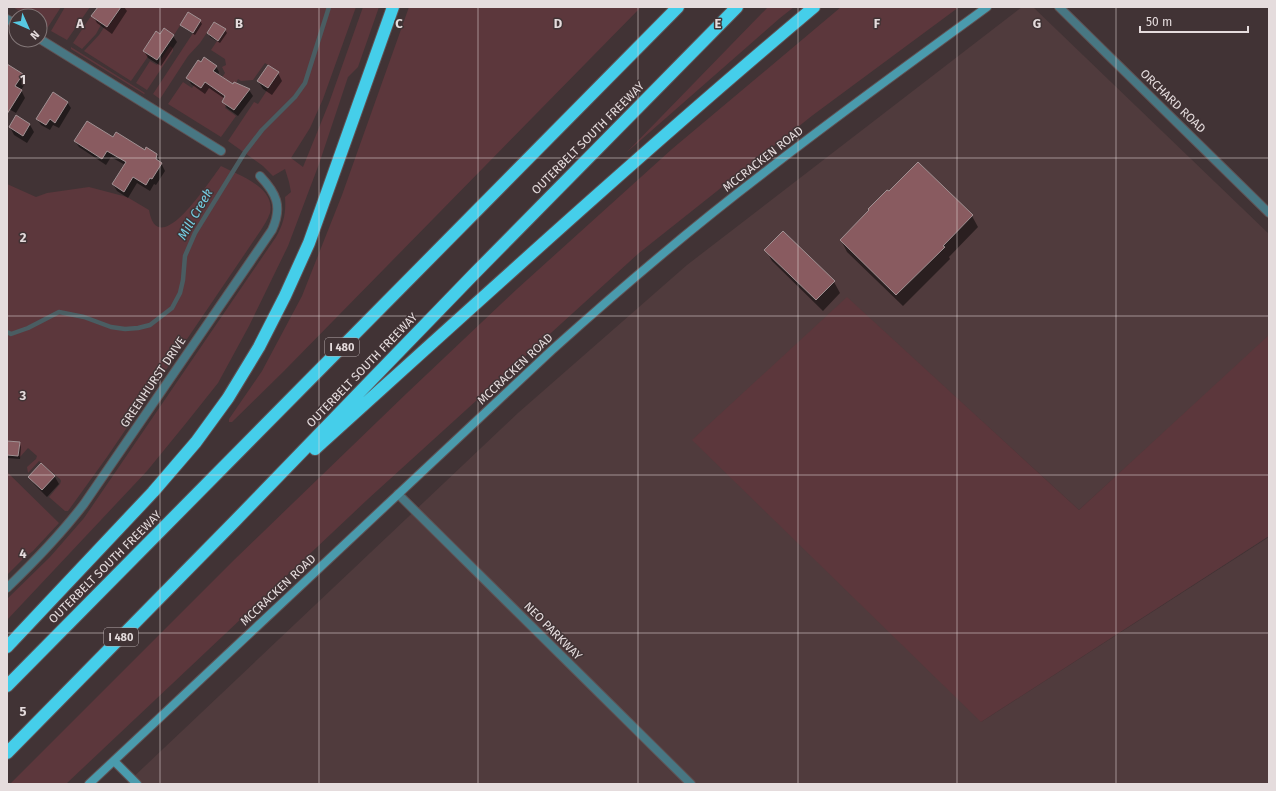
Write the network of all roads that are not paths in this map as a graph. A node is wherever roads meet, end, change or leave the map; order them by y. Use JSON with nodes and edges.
{"nodes":[{"id":1,"x":393,"y":7,"type":"edge"},
{"id":2,"x":678,"y":7,"type":"edge"},
{"id":3,"x":737,"y":7,"type":"edge"},
{"id":4,"x":814,"y":7,"type":"edge"},
{"id":5,"x":987,"y":7,"type":"edge"},
{"id":6,"x":1059,"y":7,"type":"edge"},
{"id":7,"x":48,"y":44,"type":"edge"},
{"id":8,"x":221,"y":151,"type":"dead end"},
{"id":9,"x":260,"y":176,"type":"dead end"},
{"id":10,"x":1269,"y":213,"type":"edge"},
{"id":11,"x":398,"y":494,"type":"junction"},
{"id":12,"x":235,"y":521,"type":"junction"},
{"id":13,"x":7,"y":588,"type":"edge"},
{"id":14,"x":7,"y":647,"type":"edge"},
{"id":15,"x":7,"y":686,"type":"edge"},
{"id":16,"x":7,"y":753,"type":"edge"},
{"id":17,"x":114,"y":761,"type":"junction"},
{"id":18,"x":89,"y":784,"type":"edge"},
{"id":19,"x":137,"y":784,"type":"edge"},
{"id":20,"x":691,"y":784,"type":"edge"}],
"edges":[{"from":1,"to":14,"type":"highway"},
{"from":2,"to":15,"type":"highway","name":"OUTERBELT SOUTH FREEWAY","number":"I 480"},
{"from":3,"to":12,"type":"highway","name":"OUTERBELT SOUTH FREEWAY","number":"I 480"},
{"from":4,"to":12,"type":"highway"},
{"from":5,"to":11,"type":"street","name":"MCCRACKEN ROAD"},
{"from":6,"to":10,"type":"street","name":"ORCHARD ROAD"},
{"from":7,"to":8,"type":"street"},
{"from":9,"to":13,"type":"street","name":"GREENHURST DRIVE"},
{"from":11,"to":17,"type":"street","name":"MCCRACKEN ROAD"},
{"from":11,"to":20,"type":"street","name":"NEO PARKWAY"},
{"from":12,"to":16,"type":"highway","name":"OUTERBELT SOUTH FREEWAY","number":"I 480"},
{"from":17,"to":18,"type":"street","name":"MCCRACKEN ROAD"},
{"from":17,"to":19,"type":"street"}]}
